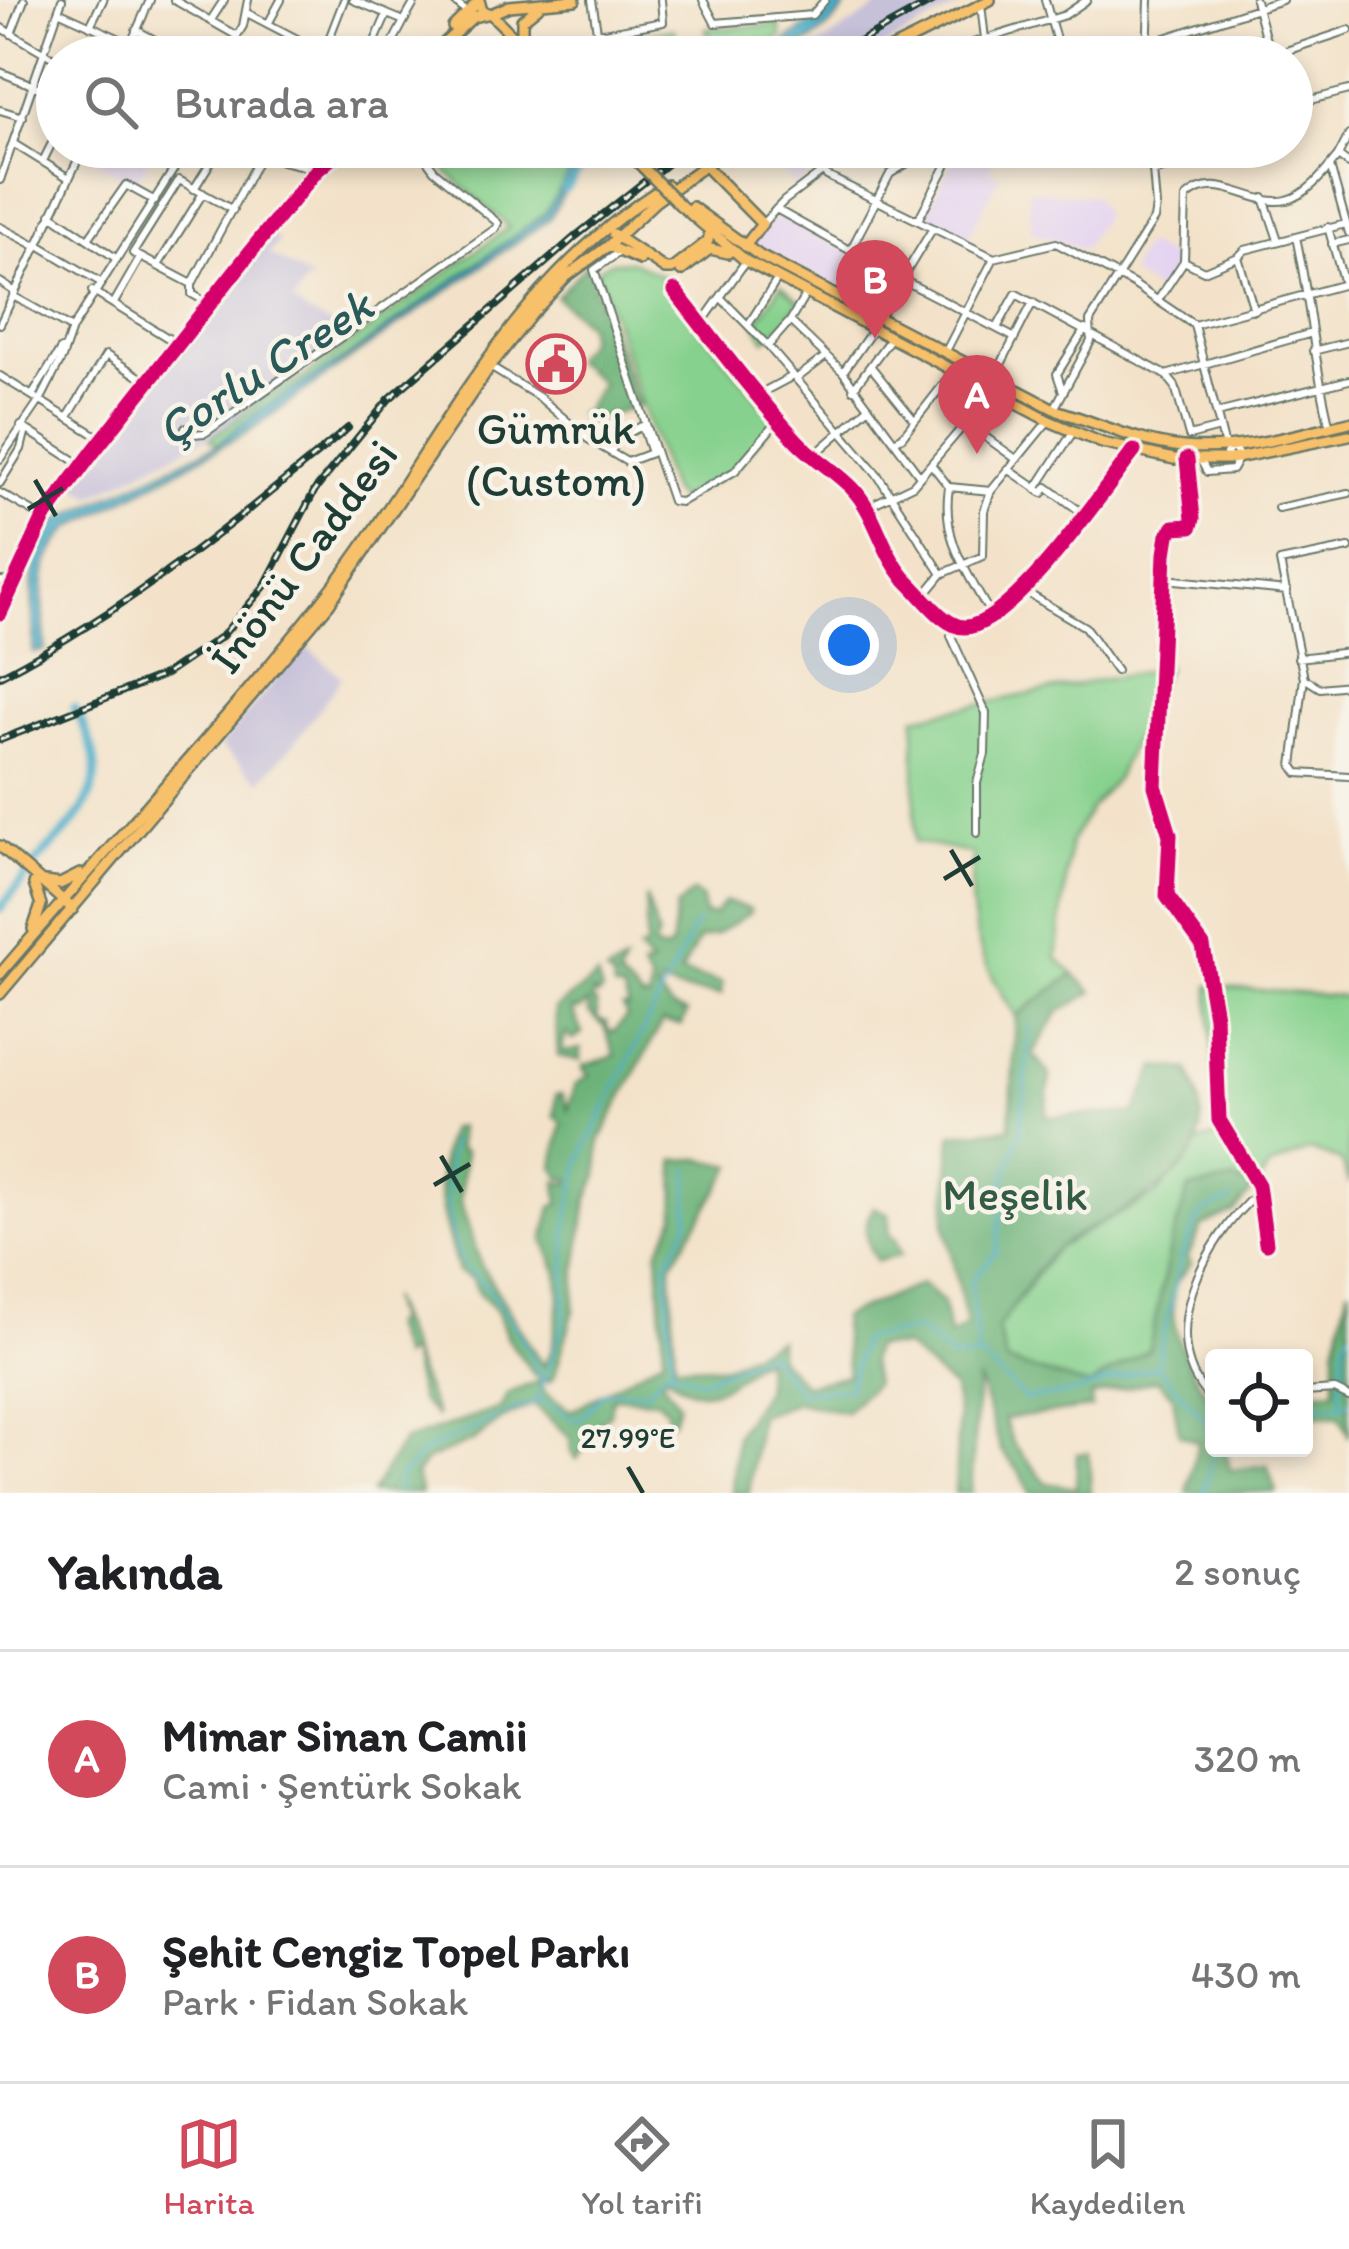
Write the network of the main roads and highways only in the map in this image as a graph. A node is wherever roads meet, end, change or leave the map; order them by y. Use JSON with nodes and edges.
{"nodes":[{"id":1,"x":575,"y":0,"type":"edge"},
{"id":2,"x":479,"y":1,"type":"edge"},
{"id":3,"x":547,"y":1,"type":"edge"},
{"id":4,"x":986,"y":2,"type":"edge"},
{"id":5,"x":500,"y":8,"type":"edge"},
{"id":6,"x":447,"y":36,"type":"edge"},
{"id":7,"x":452,"y":36,"type":"edge"},
{"id":8,"x":513,"y":36,"type":"edge"},
{"id":9,"x":519,"y":36,"type":"edge"},
{"id":10,"x":522,"y":36,"type":"edge"},
{"id":11,"x":917,"y":36,"type":"edge"},
{"id":12,"x":323,"y":168,"type":"edge"},
{"id":13,"x":647,"y":168,"type":"edge"},
{"id":14,"x":699,"y":168,"type":"edge"},
{"id":15,"x":707,"y":168,"type":"edge"},
{"id":16,"x":683,"y":203,"type":"junction"},
{"id":17,"x":710,"y":230,"type":"junction"},
{"id":18,"x":609,"y":239,"type":"junction"},
{"id":19,"x":745,"y":246,"type":"junction"},
{"id":20,"x":745,"y":261,"type":"junction"},
{"id":21,"x":1349,"y":422,"type":"edge"},
{"id":22,"x":1349,"y":435,"type":"edge"},
{"id":23,"x":1232,"y":453,"type":"junction"},
{"id":24,"x":419,"y":465,"type":"junction"},
{"id":25,"x":3,"y":600,"type":"edge"},
{"id":26,"x":0,"y":614,"type":"edge"},
{"id":27,"x":0,"y":850,"type":"edge"},
{"id":28,"x":98,"y":860,"type":"junction"},
{"id":29,"x":36,"y":881,"type":"junction"},
{"id":30,"x":61,"y":903,"type":"junction"},
{"id":31,"x":71,"y":912,"type":"junction"},
{"id":32,"x":27,"y":942,"type":"junction"},
{"id":33,"x":0,"y":974,"type":"edge"},
{"id":34,"x":0,"y":994,"type":"edge"}],
"edges":[{"from":1,"to":3,"type":"main road"},
{"from":2,"to":5,"type":"main road"},
{"from":2,"to":6,"type":"main road"},
{"from":3,"to":5,"type":"main road"},
{"from":3,"to":10,"type":"main road"},
{"from":4,"to":11,"type":"main road"},
{"from":5,"to":7,"type":"main road"},
{"from":5,"to":8,"type":"main road"},
{"from":5,"to":9,"type":"main road"},
{"from":12,"to":25,"type":"main road"},
{"from":13,"to":16,"type":"main road","bridge":true},
{"from":14,"to":18,"type":"main road","name":"İnönü Caddesi"},
{"from":15,"to":19,"type":"main road"},
{"from":16,"to":17,"type":"main road"},
{"from":16,"to":19,"type":"main road"},
{"from":17,"to":18,"type":"main road"},
{"from":17,"to":20,"type":"main road"},
{"from":18,"to":20,"type":"main road"},
{"from":18,"to":24,"type":"main road","name":"İnönü Caddesi"},
{"from":18,"to":24,"type":"main road","name":"İnönü Caddesi"},
{"from":19,"to":23,"type":"main road"},
{"from":20,"to":23,"type":"main road"},
{"from":21,"to":23,"type":"main road"},
{"from":22,"to":23,"type":"main road"},
{"from":24,"to":28,"type":"main road","name":"İnönü Caddesi"},
{"from":24,"to":31,"type":"main road","name":"İnönü Caddesi"},
{"from":25,"to":26,"type":"main road"},
{"from":27,"to":29,"type":"main road"},
{"from":28,"to":29,"type":"main road"},
{"from":28,"to":30,"type":"main road","name":"İnönü Caddesi"},
{"from":29,"to":30,"type":"main road"},
{"from":29,"to":32,"type":"main road"},
{"from":30,"to":31,"type":"main road"},
{"from":30,"to":32,"type":"main road","name":"İnönü Caddesi"},
{"from":31,"to":34,"type":"main road","name":"İnönü Caddesi"},
{"from":32,"to":33,"type":"main road","name":"İnönü Caddesi"}]}
